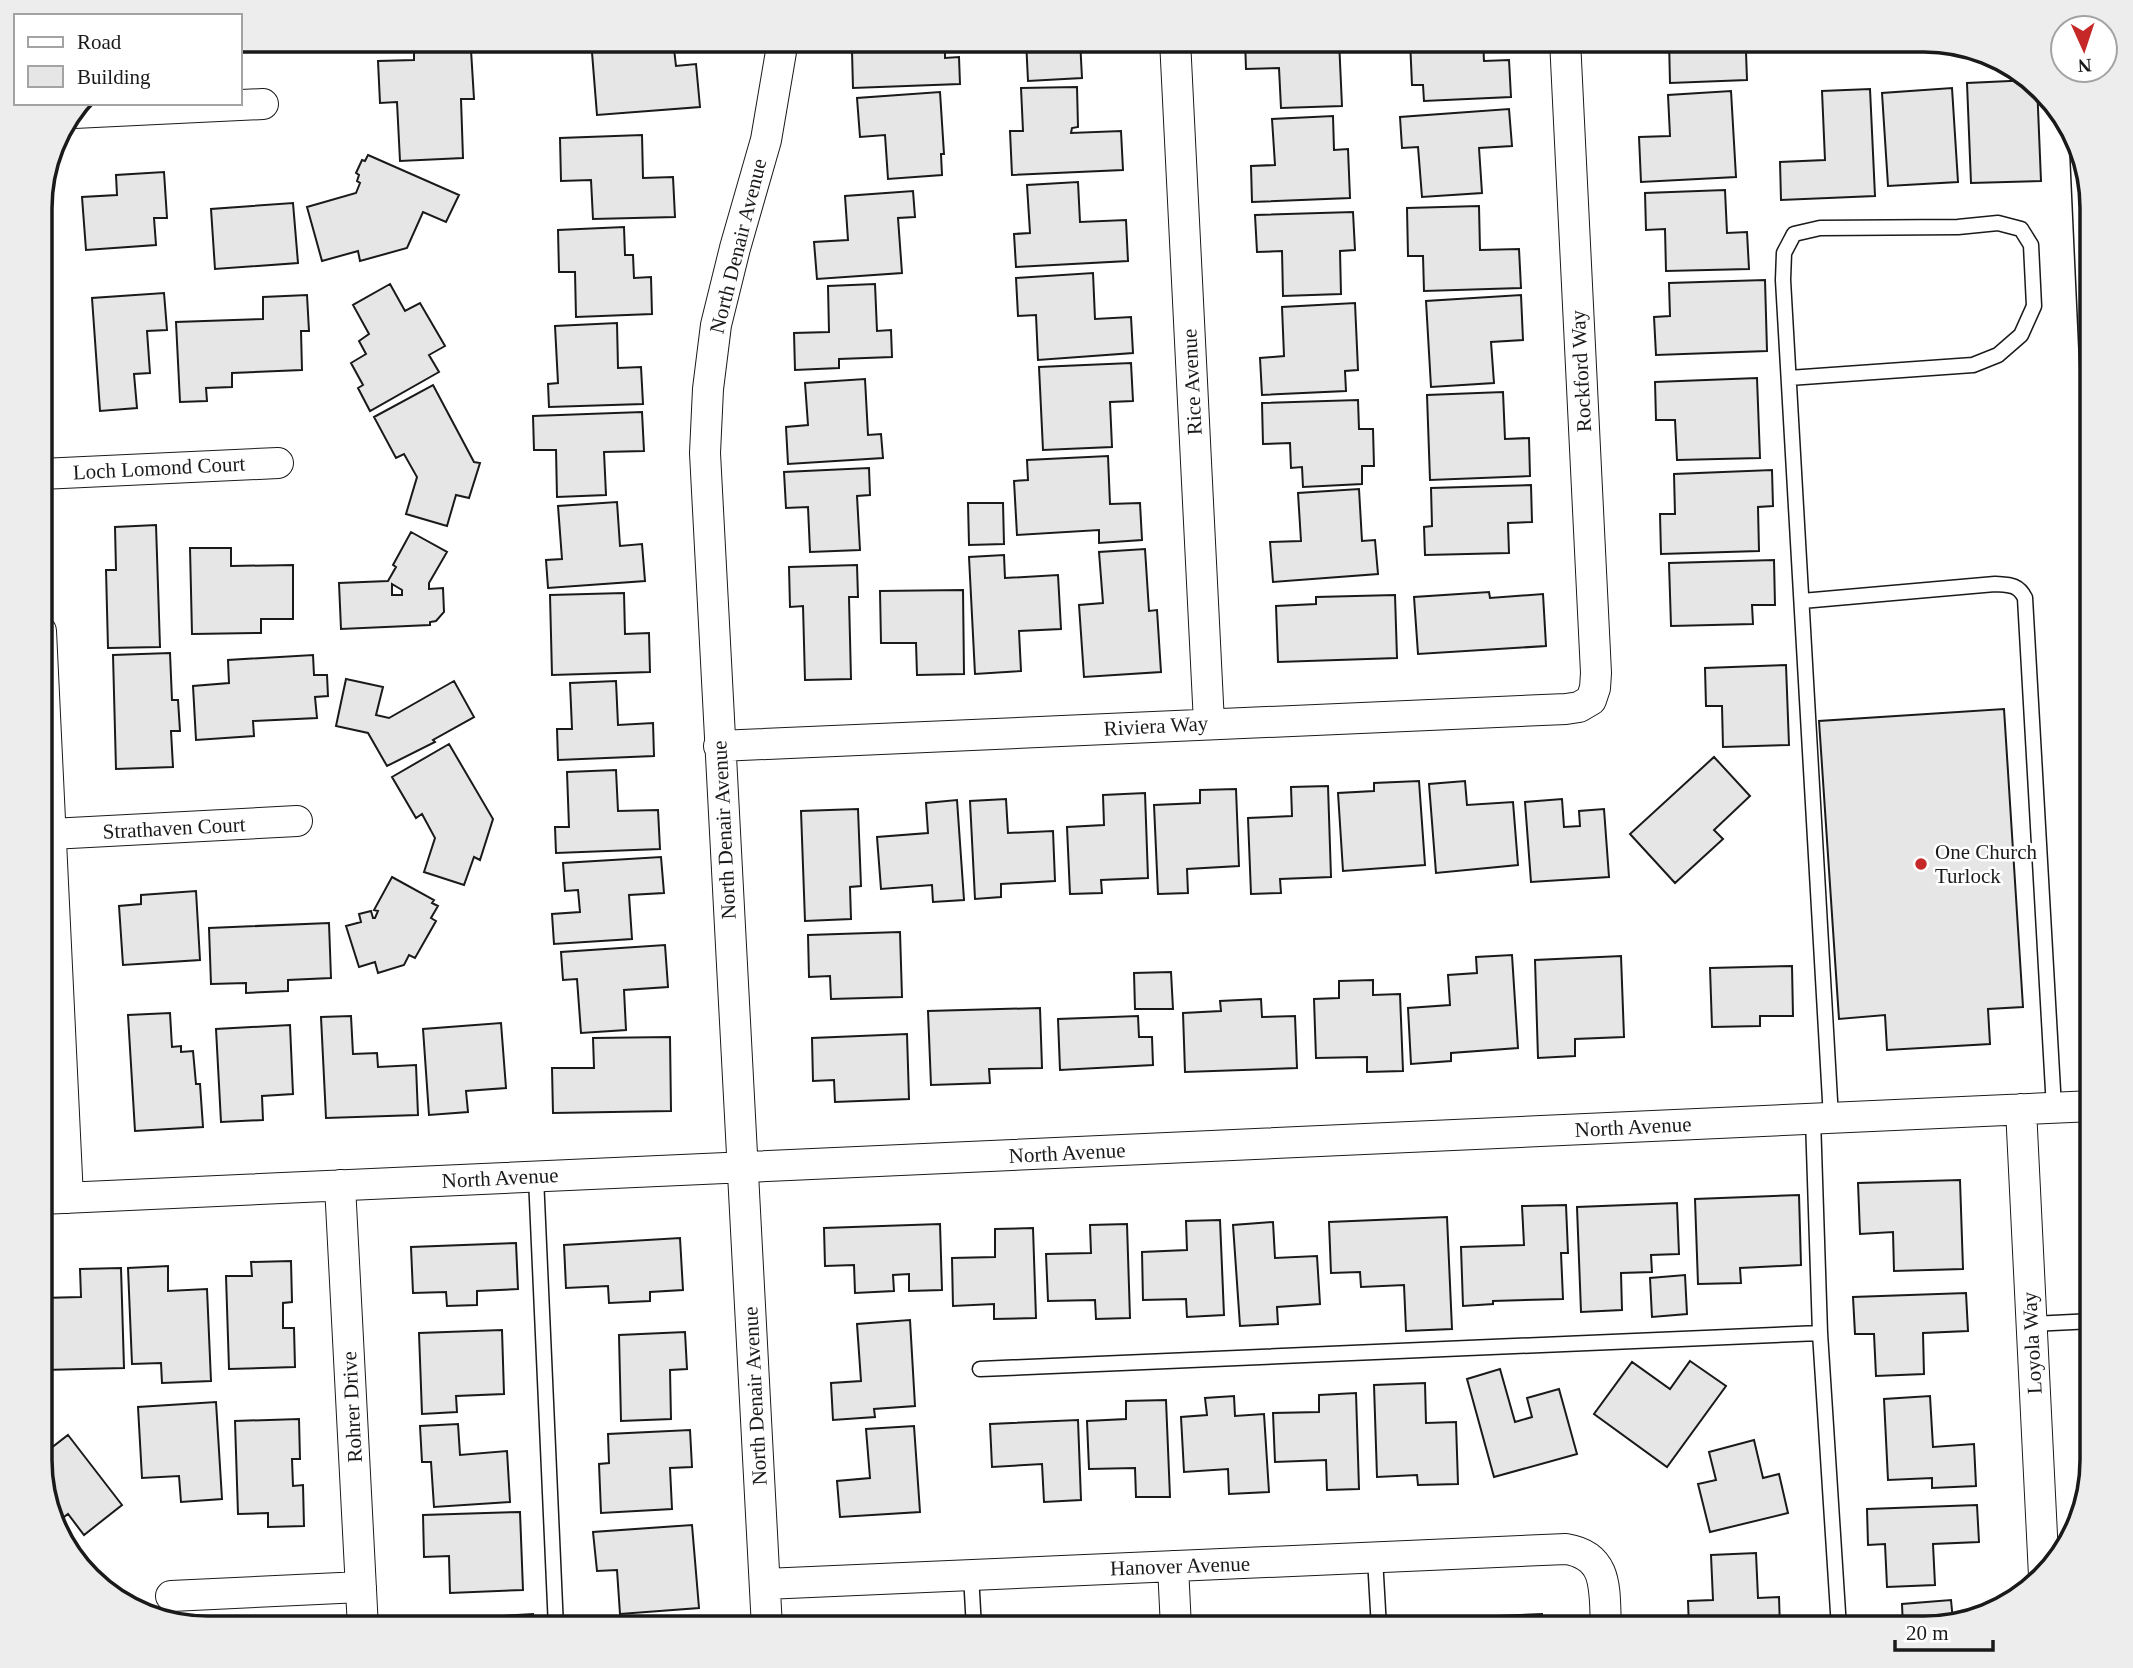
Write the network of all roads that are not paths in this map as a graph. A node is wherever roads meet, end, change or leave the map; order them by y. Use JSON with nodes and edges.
{"nodes":[{"id":1,"x":781,"y":52,"type":"edge"},
{"id":2,"x":1176,"y":52,"type":"edge"},
{"id":3,"x":1566,"y":52,"type":"edge"},
{"id":4,"x":263,"y":104,"type":"dead end"},
{"id":5,"x":242,"y":105,"type":"edge"},
{"id":6,"x":242,"y":105,"type":"edge"},
{"id":7,"x":86,"y":112,"type":"edge"},
{"id":8,"x":1789,"y":378,"type":"junction"},
{"id":9,"x":278,"y":463,"type":"dead end"},
{"id":10,"x":53,"y":473,"type":"edge"},
{"id":11,"x":1801,"y":601,"type":"junction"},
{"id":12,"x":1591,"y":700,"type":"joint"},
{"id":13,"x":1209,"y":723,"type":"junction"},
{"id":14,"x":719,"y":746,"type":"junction"},
{"id":15,"x":297,"y":821,"type":"dead end"},
{"id":16,"x":53,"y":834,"type":"edge"},
{"id":17,"x":53,"y":1077,"type":"edge"},
{"id":18,"x":2080,"y":1107,"type":"edge"},
{"id":19,"x":2054,"y":1108,"type":"junction"},
{"id":20,"x":2021,"y":1109,"type":"junction"},
{"id":21,"x":1822,"y":1118,"type":"junction"},
{"id":22,"x":742,"y":1168,"type":"junction"},
{"id":23,"x":536,"y":1177,"type":"junction"},
{"id":24,"x":340,"y":1185,"type":"junction"},
{"id":25,"x":54,"y":1199,"type":"edge"},
{"id":26,"x":2080,"y":1322,"type":"edge"},
{"id":27,"x":2031,"y":1324,"type":"junction"},
{"id":28,"x":1820,"y":1333,"type":"junction"},
{"id":29,"x":980,"y":1368,"type":"dead end"},
{"id":30,"x":1375,"y":1558,"type":"junction"},
{"id":31,"x":2043,"y":1560,"type":"edge"},
{"id":32,"x":1173,"y":1566,"type":"junction"},
{"id":33,"x":971,"y":1575,"type":"junction"},
{"id":34,"x":765,"y":1584,"type":"junction"},
{"id":35,"x":361,"y":1587,"type":"junction"},
{"id":36,"x":171,"y":1596,"type":"dead end"},
{"id":37,"x":362,"y":1616,"type":"edge"},
{"id":38,"x":555,"y":1616,"type":"edge"},
{"id":39,"x":766,"y":1616,"type":"edge"},
{"id":40,"x":973,"y":1616,"type":"edge"},
{"id":41,"x":1175,"y":1616,"type":"edge"},
{"id":42,"x":1378,"y":1616,"type":"edge"},
{"id":43,"x":1605,"y":1616,"type":"edge"},
{"id":44,"x":1838,"y":1616,"type":"edge"}],
"edges":[{"from":1,"to":14,"type":"street","name":"North Denair Avenue"},
{"from":2,"to":13,"type":"street","name":"Rice Avenue"},
{"from":3,"to":12,"type":"street","name":"Rockford Way"},
{"from":4,"to":6,"type":"street"},
{"from":5,"to":7,"type":"street"},
{"from":8,"to":8,"type":"lane"},
{"from":8,"to":11,"type":"lane"},
{"from":9,"to":10,"type":"street","name":"Loch Lomond Court"},
{"from":11,"to":19,"type":"lane"},
{"from":11,"to":21,"type":"lane"},
{"from":12,"to":13,"type":"street","name":"Riviera Way"},
{"from":13,"to":14,"type":"street","name":"Riviera Way"},
{"from":14,"to":22,"type":"street","name":"North Denair Avenue"},
{"from":15,"to":16,"type":"street","name":"Strathaven Court"},
{"from":17,"to":25,"type":"street"},
{"from":18,"to":19,"type":"street","name":"North Avenue"},
{"from":19,"to":20,"type":"street","name":"North Avenue"},
{"from":20,"to":21,"type":"street","name":"North Avenue"},
{"from":20,"to":27,"type":"street","name":"Loyola Way"},
{"from":21,"to":22,"type":"street","name":"North Avenue"},
{"from":21,"to":28,"type":"lane"},
{"from":22,"to":23,"type":"street","name":"North Avenue"},
{"from":22,"to":34,"type":"street","name":"North Denair Avenue"},
{"from":23,"to":24,"type":"street","name":"North Avenue"},
{"from":23,"to":38,"type":"lane"},
{"from":24,"to":25,"type":"street","name":"North Avenue"},
{"from":24,"to":35,"type":"street","name":"Rohrer Drive"},
{"from":26,"to":27,"type":"lane"},
{"from":27,"to":31,"type":"street","name":"Loyola Way"},
{"from":28,"to":29,"type":"lane"},
{"from":28,"to":44,"type":"lane"},
{"from":30,"to":32,"type":"street","name":"Hanover Avenue"},
{"from":30,"to":42,"type":"lane"},
{"from":30,"to":43,"type":"street","name":"Hanover Avenue"},
{"from":32,"to":33,"type":"street","name":"Hanover Avenue"},
{"from":32,"to":41,"type":"street"},
{"from":33,"to":34,"type":"street","name":"Hanover Avenue"},
{"from":33,"to":40,"type":"lane"},
{"from":34,"to":39,"type":"street","name":"North Denair Avenue"},
{"from":35,"to":36,"type":"street"},
{"from":35,"to":37,"type":"street","name":"Rohrer Drive"}]}
